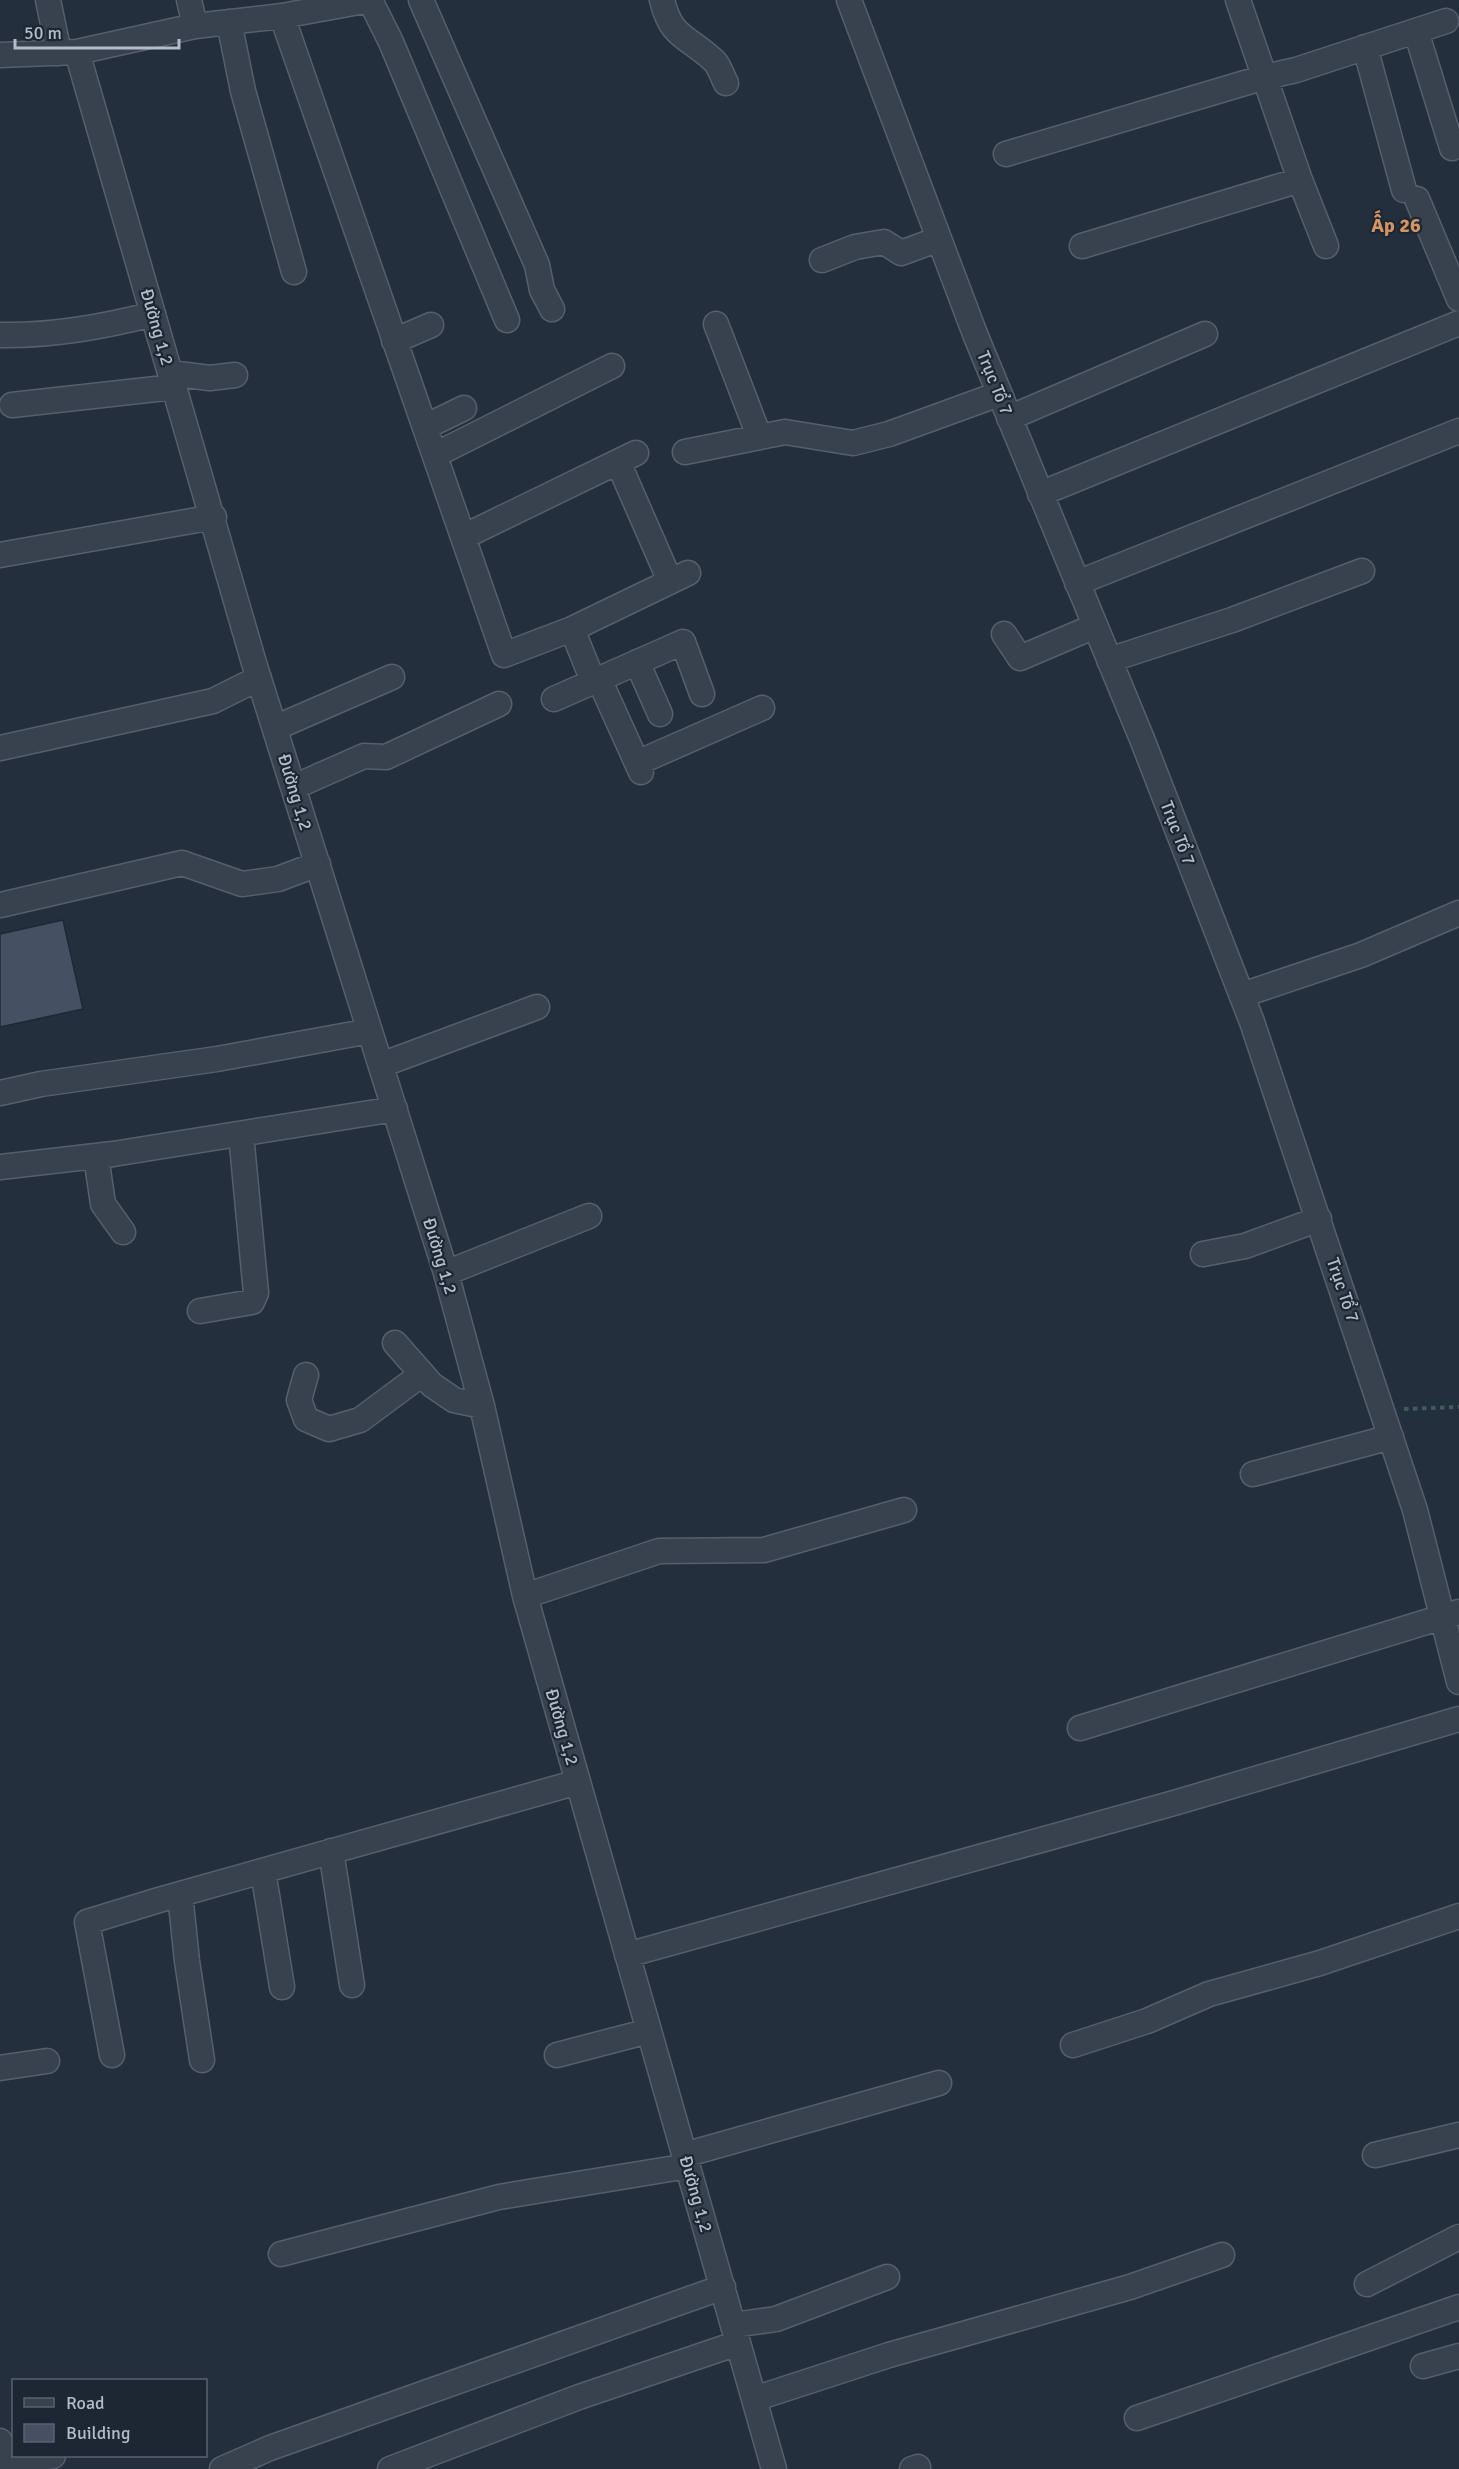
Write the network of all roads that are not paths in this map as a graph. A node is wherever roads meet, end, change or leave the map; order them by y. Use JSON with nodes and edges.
{"nodes":[{"id":1,"x":48,"y":0,"type":"edge"},
{"id":2,"x":189,"y":0,"type":"edge"},
{"id":3,"x":370,"y":0,"type":"edge"},
{"id":4,"x":421,"y":0,"type":"edge"},
{"id":5,"x":662,"y":0,"type":"edge"},
{"id":6,"x":849,"y":0,"type":"edge"},
{"id":7,"x":1238,"y":0,"type":"edge"},
{"id":8,"x":309,"y":5,"type":"edge"},
{"id":9,"x":282,"y":16,"type":"junction"},
{"id":10,"x":1446,"y":21,"type":"dead end"},
{"id":11,"x":230,"y":22,"type":"junction"},
{"id":12,"x":195,"y":26,"type":"junction"},
{"id":13,"x":1416,"y":32,"type":"junction"},
{"id":14,"x":1365,"y":47,"type":"junction"},
{"id":15,"x":68,"y":53,"type":"junction"},
{"id":16,"x":0,"y":55,"type":"edge"},
{"id":17,"x":1264,"y":77,"type":"junction"},
{"id":18,"x":726,"y":83,"type":"dead end"},
{"id":19,"x":1452,"y":148,"type":"dead end"},
{"id":20,"x":1006,"y":154,"type":"dead end"},
{"id":21,"x":1300,"y":180,"type":"junction"},
{"id":22,"x":939,"y":239,"type":"junction"},
{"id":23,"x":1082,"y":246,"type":"dead end"},
{"id":24,"x":1326,"y":246,"type":"dead end"},
{"id":25,"x":822,"y":260,"type":"dead end"},
{"id":26,"x":294,"y":272,"type":"dead end"},
{"id":27,"x":1459,"y":300,"type":"edge"},
{"id":28,"x":552,"y":309,"type":"dead end"},
{"id":29,"x":153,"y":314,"type":"junction"},
{"id":30,"x":507,"y":320,"type":"dead end"},
{"id":31,"x":1459,"y":323,"type":"edge"},
{"id":32,"x":716,"y":324,"type":"dead end"},
{"id":33,"x":431,"y":325,"type":"dead end"},
{"id":34,"x":1205,"y":334,"type":"dead end"},
{"id":35,"x":0,"y":336,"type":"edge"},
{"id":36,"x":394,"y":341,"type":"junction"},
{"id":37,"x":612,"y":366,"type":"dead end"},
{"id":38,"x":235,"y":375,"type":"dead end"},
{"id":39,"x":172,"y":380,"type":"junction"},
{"id":40,"x":999,"y":394,"type":"junction"},
{"id":41,"x":12,"y":405,"type":"dead end"},
{"id":42,"x":464,"y":408,"type":"dead end"},
{"id":43,"x":1009,"y":418,"type":"junction"},
{"id":44,"x":425,"y":428,"type":"junction"},
{"id":45,"x":1459,"y":431,"type":"edge"},
{"id":46,"x":759,"y":436,"type":"junction"},
{"id":47,"x":685,"y":452,"type":"dead end"},
{"id":48,"x":435,"y":455,"type":"junction"},
{"id":49,"x":1040,"y":494,"type":"junction"},
{"id":50,"x":214,"y":517,"type":"junction"},
{"id":51,"x":463,"y":537,"type":"junction"},
{"id":52,"x":0,"y":555,"type":"edge"},
{"id":53,"x":1362,"y":571,"type":"dead end"},
{"id":54,"x":1077,"y":583,"type":"junction"},
{"id":55,"x":1095,"y":627,"type":"junction"},
{"id":56,"x":572,"y":629,"type":"junction"},
{"id":57,"x":1004,"y":634,"type":"dead end"},
{"id":58,"x":1109,"y":660,"type":"junction"},
{"id":59,"x":637,"y":662,"type":"junction"},
{"id":60,"x":259,"y":678,"type":"junction"},
{"id":61,"x":392,"y":678,"type":"dead end"},
{"id":62,"x":596,"y":680,"type":"junction"},
{"id":63,"x":702,"y":694,"type":"dead end"},
{"id":64,"x":554,"y":699,"type":"dead end"},
{"id":65,"x":499,"y":704,"type":"dead end"},
{"id":66,"x":762,"y":708,"type":"dead end"},
{"id":67,"x":660,"y":714,"type":"dead end"},
{"id":68,"x":275,"y":728,"type":"junction"},
{"id":69,"x":0,"y":748,"type":"edge"},
{"id":70,"x":294,"y":787,"type":"junction"},
{"id":71,"x":318,"y":864,"type":"junction"},
{"id":72,"x":0,"y":905,"type":"edge"},
{"id":73,"x":1459,"y":913,"type":"edge"},
{"id":74,"x":1242,"y":995,"type":"junction"},
{"id":75,"x":537,"y":1007,"type":"dead end"},
{"id":76,"x":370,"y":1031,"type":"junction"},
{"id":77,"x":381,"y":1065,"type":"junction"},
{"id":78,"x":0,"y":1093,"type":"edge"},
{"id":79,"x":395,"y":1109,"type":"junction"},
{"id":80,"x":241,"y":1134,"type":"junction"},
{"id":81,"x":96,"y":1156,"type":"junction"},
{"id":82,"x":0,"y":1167,"type":"edge"},
{"id":83,"x":589,"y":1216,"type":"dead end"},
{"id":84,"x":1319,"y":1219,"type":"junction"},
{"id":85,"x":123,"y":1232,"type":"dead end"},
{"id":86,"x":1203,"y":1254,"type":"dead end"},
{"id":87,"x":446,"y":1273,"type":"junction"},
{"id":88,"x":200,"y":1311,"type":"dead end"},
{"id":89,"x":395,"y":1343,"type":"dead end"},
{"id":90,"x":422,"y":1374,"type":"junction"},
{"id":91,"x":306,"y":1375,"type":"dead end"},
{"id":92,"x":482,"y":1406,"type":"junction"},
{"id":93,"x":1391,"y":1437,"type":"junction"},
{"id":94,"x":1252,"y":1474,"type":"dead end"},
{"id":95,"x":904,"y":1510,"type":"dead end"},
{"id":96,"x":525,"y":1596,"type":"junction"},
{"id":97,"x":1450,"y":1614,"type":"edge"},
{"id":98,"x":1459,"y":1682,"type":"edge"},
{"id":99,"x":1459,"y":1719,"type":"edge"},
{"id":100,"x":1080,"y":1728,"type":"dead end"},
{"id":101,"x":578,"y":1782,"type":"junction"},
{"id":102,"x":331,"y":1851,"type":"junction"},
{"id":103,"x":263,"y":1871,"type":"junction"},
{"id":104,"x":180,"y":1894,"type":"junction"},
{"id":105,"x":1459,"y":1916,"type":"edge"},
{"id":106,"x":627,"y":1955,"type":"junction"},
{"id":107,"x":352,"y":1985,"type":"dead end"},
{"id":108,"x":282,"y":1987,"type":"dead end"},
{"id":109,"x":649,"y":2031,"type":"junction"},
{"id":110,"x":1073,"y":2045,"type":"dead end"},
{"id":111,"x":112,"y":2055,"type":"dead end"},
{"id":112,"x":557,"y":2055,"type":"dead end"},
{"id":113,"x":202,"y":2060,"type":"dead end"},
{"id":114,"x":47,"y":2061,"type":"dead end"},
{"id":115,"x":0,"y":2068,"type":"edge"},
{"id":116,"x":939,"y":2083,"type":"dead end"},
{"id":117,"x":1459,"y":2135,"type":"edge"},
{"id":118,"x":1375,"y":2154,"type":"dead end"},
{"id":119,"x":686,"y":2161,"type":"junction"},
{"id":120,"x":1459,"y":2237,"type":"edge"},
{"id":121,"x":280,"y":2254,"type":"dead end"},
{"id":122,"x":1222,"y":2255,"type":"dead end"},
{"id":123,"x":887,"y":2277,"type":"dead end"},
{"id":124,"x":1367,"y":2283,"type":"dead end"},
{"id":125,"x":723,"y":2287,"type":"junction"},
{"id":126,"x":1459,"y":2307,"type":"edge"},
{"id":127,"x":736,"y":2334,"type":"junction"},
{"id":128,"x":1459,"y":2356,"type":"edge"},
{"id":129,"x":1423,"y":2366,"type":"dead end"},
{"id":130,"x":754,"y":2399,"type":"junction"},
{"id":131,"x":1137,"y":2418,"type":"dead end"},
{"id":132,"x":0,"y":2441,"type":"edge"},
{"id":133,"x":49,"y":2457,"type":"edge"},
{"id":134,"x":8,"y":2467,"type":"edge"},
{"id":135,"x":222,"y":2469,"type":"edge"},
{"id":136,"x":390,"y":2469,"type":"edge"},
{"id":137,"x":774,"y":2469,"type":"edge"}],
"edges":[{"from":1,"to":15,"type":"street","name":"Đường 1,2"},
{"from":2,"to":12,"type":"street"},
{"from":3,"to":8,"type":"street"},
{"from":3,"to":30,"type":"street"},
{"from":4,"to":28,"type":"street"},
{"from":5,"to":18,"type":"street"},
{"from":6,"to":22,"type":"street","name":"Trục Tổ 7"},
{"from":7,"to":17,"type":"street"},
{"from":8,"to":9,"type":"street"},
{"from":9,"to":11,"type":"street"},
{"from":9,"to":36,"type":"street"},
{"from":10,"to":13,"type":"street"},
{"from":11,"to":12,"type":"street"},
{"from":11,"to":26,"type":"street"},
{"from":12,"to":15,"type":"street"},
{"from":13,"to":14,"type":"street"},
{"from":13,"to":19,"type":"street"},
{"from":14,"to":17,"type":"street"},
{"from":14,"to":27,"type":"street"},
{"from":15,"to":16,"type":"street"},
{"from":15,"to":29,"type":"street","name":"Đường 1,2"},
{"from":17,"to":20,"type":"street"},
{"from":17,"to":21,"type":"street"},
{"from":21,"to":23,"type":"street"},
{"from":21,"to":24,"type":"street"},
{"from":22,"to":25,"type":"street"},
{"from":22,"to":40,"type":"street","name":"Trục Tổ 7"},
{"from":29,"to":35,"type":"street"},
{"from":29,"to":39,"type":"street","name":"Đường 1,2"},
{"from":31,"to":49,"type":"street"},
{"from":32,"to":46,"type":"street"},
{"from":33,"to":36,"type":"street"},
{"from":34,"to":43,"type":"street"},
{"from":36,"to":44,"type":"street"},
{"from":37,"to":48,"type":"street"},
{"from":38,"to":39,"type":"street"},
{"from":39,"to":41,"type":"street"},
{"from":39,"to":50,"type":"street","name":"Đường 1,2"},
{"from":40,"to":43,"type":"street","name":"Trục Tổ 7"},
{"from":40,"to":46,"type":"street"},
{"from":42,"to":44,"type":"street"},
{"from":43,"to":49,"type":"street","name":"Trục Tổ 7"},
{"from":44,"to":48,"type":"street"},
{"from":45,"to":54,"type":"street"},
{"from":46,"to":47,"type":"street"},
{"from":48,"to":51,"type":"street"},
{"from":49,"to":54,"type":"street","name":"Trục Tổ 7"},
{"from":50,"to":52,"type":"street"},
{"from":50,"to":60,"type":"street","name":"Đường 1,2"},
{"from":51,"to":56,"type":"street"},
{"from":51,"to":56,"type":"street"},
{"from":53,"to":58,"type":"street"},
{"from":54,"to":55,"type":"street","name":"Trục Tổ 7"},
{"from":55,"to":57,"type":"street"},
{"from":55,"to":58,"type":"street","name":"Trục Tổ 7"},
{"from":56,"to":62,"type":"street"},
{"from":58,"to":74,"type":"street","name":"Trục Tổ 7"},
{"from":59,"to":62,"type":"street"},
{"from":59,"to":63,"type":"street"},
{"from":59,"to":67,"type":"street"},
{"from":60,"to":68,"type":"street","name":"Đường 1,2"},
{"from":60,"to":69,"type":"street"},
{"from":61,"to":68,"type":"street"},
{"from":62,"to":64,"type":"street"},
{"from":62,"to":66,"type":"street"},
{"from":65,"to":70,"type":"street"},
{"from":68,"to":70,"type":"street","name":"Đường 1,2"},
{"from":70,"to":71,"type":"street","name":"Đường 1,2"},
{"from":71,"to":72,"type":"street"},
{"from":71,"to":76,"type":"street","name":"Đường 1,2"},
{"from":73,"to":74,"type":"street"},
{"from":74,"to":84,"type":"street","name":"Trục Tổ 7"},
{"from":75,"to":77,"type":"street"},
{"from":76,"to":77,"type":"street","name":"Đường 1,2"},
{"from":76,"to":78,"type":"street"},
{"from":77,"to":79,"type":"street","name":"Đường 1,2"},
{"from":79,"to":80,"type":"street"},
{"from":79,"to":87,"type":"street","name":"Đường 1,2"},
{"from":80,"to":81,"type":"street"},
{"from":80,"to":88,"type":"street"},
{"from":81,"to":82,"type":"street"},
{"from":81,"to":85,"type":"street"},
{"from":83,"to":87,"type":"street"},
{"from":84,"to":86,"type":"street"},
{"from":84,"to":93,"type":"street","name":"Trục Tổ 7"},
{"from":87,"to":92,"type":"street","name":"Đường 1,2"},
{"from":89,"to":90,"type":"street"},
{"from":90,"to":91,"type":"street"},
{"from":90,"to":92,"type":"street"},
{"from":92,"to":96,"type":"street","name":"Đường 1,2"},
{"from":93,"to":94,"type":"street"},
{"from":93,"to":97,"type":"street","name":"Trục Tổ 7"},
{"from":95,"to":96,"type":"street"},
{"from":96,"to":101,"type":"street","name":"Đường 1,2"},
{"from":97,"to":98,"type":"street","name":"Trục Tổ 7"},
{"from":97,"to":100,"type":"street"},
{"from":99,"to":106,"type":"street"},
{"from":101,"to":102,"type":"street"},
{"from":101,"to":106,"type":"street","name":"Đường 1,2"},
{"from":102,"to":103,"type":"street"},
{"from":102,"to":107,"type":"street"},
{"from":103,"to":104,"type":"street"},
{"from":103,"to":108,"type":"street"},
{"from":104,"to":111,"type":"street"},
{"from":104,"to":113,"type":"street"},
{"from":105,"to":110,"type":"street"},
{"from":106,"to":109,"type":"street","name":"Đường 1,2"},
{"from":109,"to":112,"type":"street"},
{"from":109,"to":119,"type":"street","name":"Đường 1,2"},
{"from":114,"to":115,"type":"street"},
{"from":116,"to":119,"type":"street"},
{"from":117,"to":118,"type":"street"},
{"from":119,"to":121,"type":"street"},
{"from":119,"to":125,"type":"street","name":"Đường 1,2"},
{"from":120,"to":124,"type":"street"},
{"from":122,"to":130,"type":"street"},
{"from":123,"to":127,"type":"street"},
{"from":125,"to":127,"type":"street","name":"Đường 1,2"},
{"from":125,"to":135,"type":"street"},
{"from":126,"to":131,"type":"street"},
{"from":127,"to":130,"type":"street","name":"Đường 1,2"},
{"from":127,"to":136,"type":"street"},
{"from":128,"to":129,"type":"street"},
{"from":130,"to":137,"type":"street","name":"Đường 1,2"},
{"from":132,"to":134,"type":"street"},
{"from":133,"to":134,"type":"street"}]}
